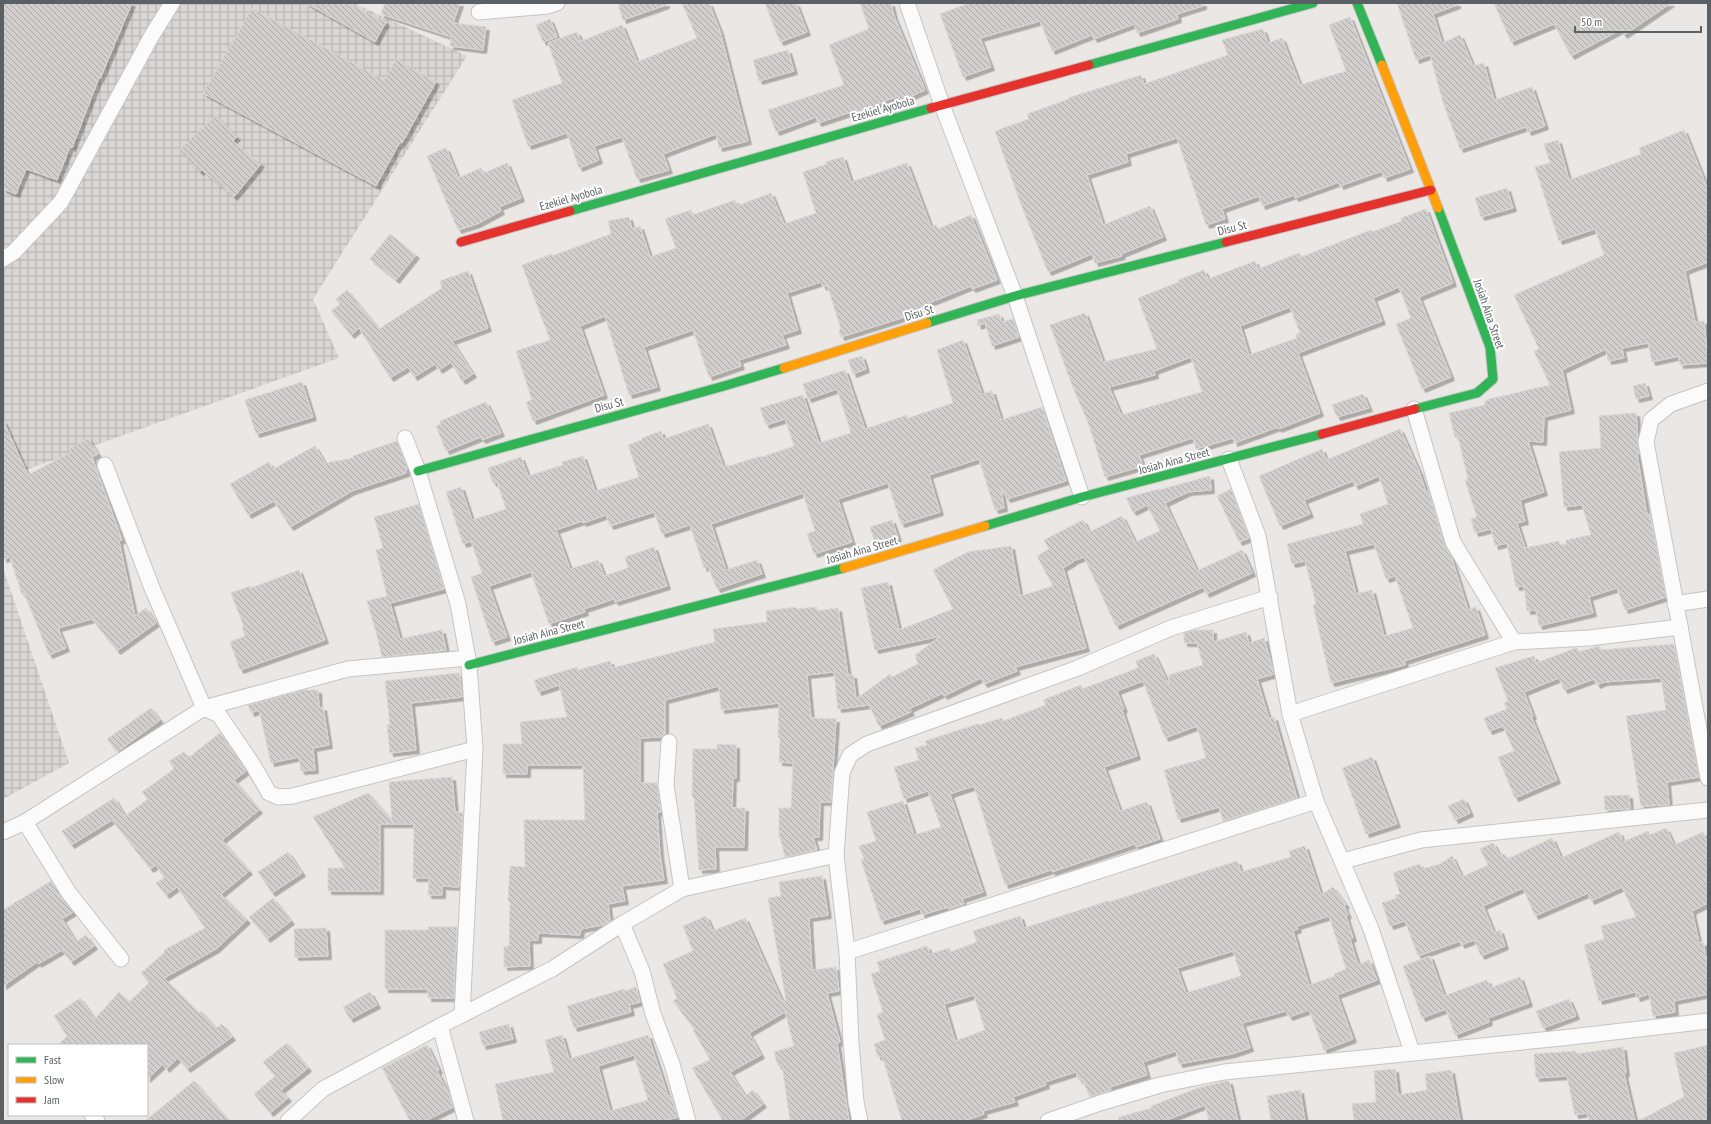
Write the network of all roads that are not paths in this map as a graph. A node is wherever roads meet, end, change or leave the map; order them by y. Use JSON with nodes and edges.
{"nodes":[{"id":1,"x":172,"y":3,"type":"edge"},
{"id":2,"x":557,"y":3,"type":"edge"},
{"id":3,"x":907,"y":3,"type":"edge"},
{"id":4,"x":1313,"y":3,"type":"edge"},
{"id":5,"x":1357,"y":3,"type":"edge"},
{"id":6,"x":479,"y":12,"type":"dead end"},
{"id":7,"x":942,"y":105,"type":"junction"},
{"id":8,"x":1431,"y":190,"type":"junction"},
{"id":9,"x":461,"y":242,"type":"dead end"},
{"id":10,"x":3,"y":259,"type":"edge"},
{"id":11,"x":1015,"y":296,"type":"junction"},
{"id":12,"x":1708,"y":391,"type":"edge"},
{"id":13,"x":1414,"y":410,"type":"junction"},
{"id":14,"x":405,"y":438,"type":"dead end"},
{"id":15,"x":1229,"y":459,"type":"junction"},
{"id":16,"x":105,"y":465,"type":"dead end"},
{"id":17,"x":418,"y":470,"type":"junction"},
{"id":18,"x":1082,"y":498,"type":"junction"},
{"id":19,"x":1270,"y":597,"type":"junction"},
{"id":20,"x":1708,"y":599,"type":"edge"},
{"id":21,"x":1675,"y":604,"type":"junction"},
{"id":22,"x":1680,"y":627,"type":"junction"},
{"id":23,"x":1514,"y":642,"type":"junction"},
{"id":24,"x":469,"y":662,"type":"junction"},
{"id":25,"x":204,"y":708,"type":"junction"},
{"id":26,"x":1290,"y":714,"type":"junction"},
{"id":27,"x":669,"y":742,"type":"dead end"},
{"id":28,"x":475,"y":749,"type":"junction"},
{"id":29,"x":1708,"y":778,"type":"edge"},
{"id":30,"x":1316,"y":801,"type":"junction"},
{"id":31,"x":1708,"y":810,"type":"edge"},
{"id":32,"x":25,"y":822,"type":"junction"},
{"id":33,"x":3,"y":832,"type":"edge"},
{"id":34,"x":836,"y":855,"type":"junction"},
{"id":35,"x":1343,"y":861,"type":"junction"},
{"id":36,"x":682,"y":890,"type":"junction"},
{"id":37,"x":622,"y":924,"type":"junction"},
{"id":38,"x":847,"y":952,"type":"junction"},
{"id":39,"x":121,"y":959,"type":"dead end"},
{"id":40,"x":462,"y":1015,"type":"junction"},
{"id":41,"x":1708,"y":1021,"type":"edge"},
{"id":42,"x":440,"y":1026,"type":"junction"},
{"id":43,"x":1412,"y":1052,"type":"junction"},
{"id":44,"x":288,"y":1121,"type":"edge"},
{"id":45,"x":466,"y":1121,"type":"edge"},
{"id":46,"x":688,"y":1121,"type":"edge"},
{"id":47,"x":860,"y":1121,"type":"edge"},
{"id":48,"x":1048,"y":1121,"type":"edge"}],
"edges":[{"from":1,"to":10,"type":"street"},
{"from":2,"to":6,"type":"street"},
{"from":3,"to":7,"type":"street"},
{"from":4,"to":7,"type":"street","name":"Ezekiel Ayobola"},
{"from":5,"to":8,"type":"street","name":"Josiah Aina Street"},
{"from":7,"to":9,"type":"street","name":"Ezekiel Ayobola"},
{"from":7,"to":11,"type":"street"},
{"from":8,"to":11,"type":"street","name":"Disu St"},
{"from":8,"to":13,"type":"street","name":"Josiah Aina Street"},
{"from":11,"to":17,"type":"street","name":"Disu St"},
{"from":11,"to":18,"type":"street"},
{"from":12,"to":21,"type":"street"},
{"from":13,"to":15,"type":"street","name":"Josiah Aina Street"},
{"from":13,"to":23,"type":"street"},
{"from":14,"to":17,"type":"street"},
{"from":15,"to":18,"type":"street","name":"Josiah Aina Street"},
{"from":15,"to":19,"type":"street"},
{"from":16,"to":25,"type":"street"},
{"from":17,"to":24,"type":"street"},
{"from":18,"to":24,"type":"street","name":"Josiah Aina Street"},
{"from":19,"to":26,"type":"street"},
{"from":19,"to":34,"type":"street"},
{"from":20,"to":21,"type":"street"},
{"from":21,"to":22,"type":"street"},
{"from":22,"to":23,"type":"street"},
{"from":22,"to":29,"type":"street"},
{"from":23,"to":26,"type":"street"},
{"from":24,"to":25,"type":"street"},
{"from":24,"to":28,"type":"street"},
{"from":25,"to":28,"type":"street"},
{"from":25,"to":32,"type":"street"},
{"from":26,"to":30,"type":"street"},
{"from":27,"to":36,"type":"street"},
{"from":28,"to":40,"type":"street"},
{"from":30,"to":35,"type":"street"},
{"from":30,"to":38,"type":"street"},
{"from":31,"to":35,"type":"street"},
{"from":32,"to":33,"type":"street"},
{"from":32,"to":39,"type":"street"},
{"from":34,"to":36,"type":"street"},
{"from":34,"to":38,"type":"street"},
{"from":35,"to":43,"type":"street"},
{"from":36,"to":37,"type":"street"},
{"from":37,"to":40,"type":"street"},
{"from":37,"to":46,"type":"street"},
{"from":38,"to":47,"type":"street"},
{"from":40,"to":42,"type":"street"},
{"from":41,"to":43,"type":"street"},
{"from":42,"to":44,"type":"street"},
{"from":42,"to":45,"type":"street"},
{"from":43,"to":48,"type":"street"}]}
